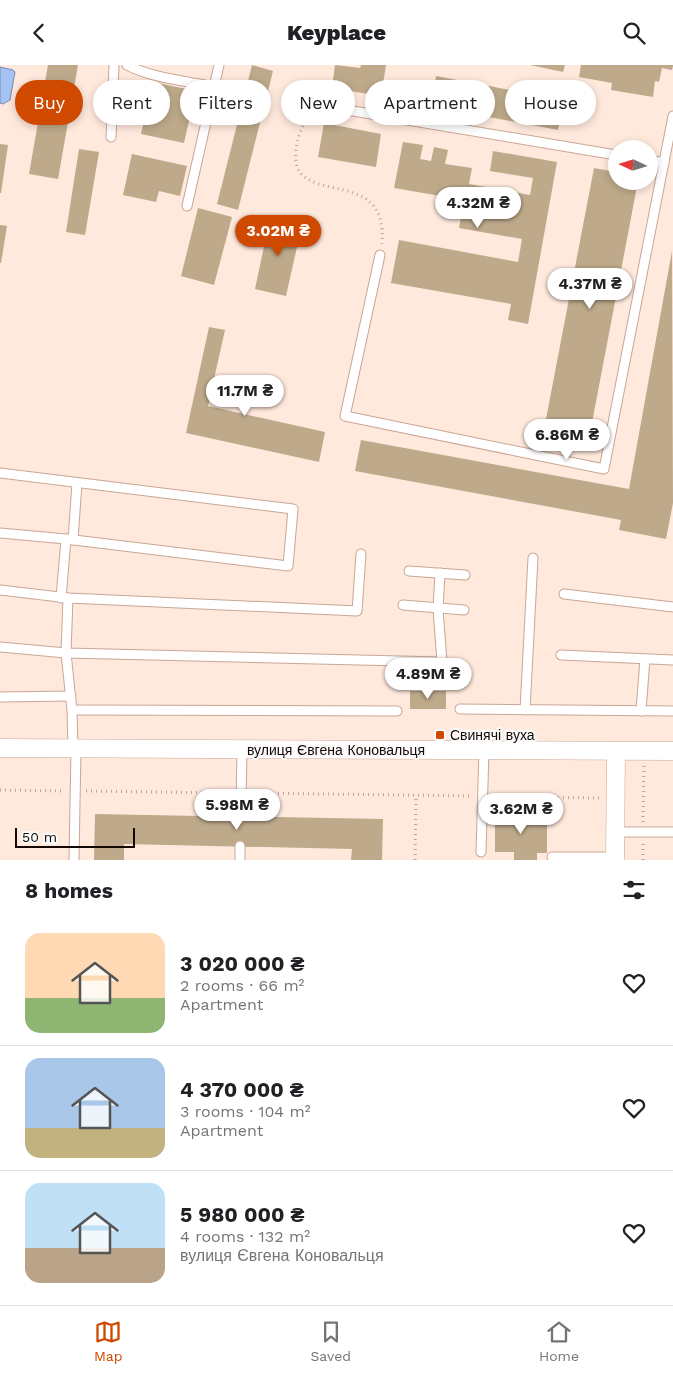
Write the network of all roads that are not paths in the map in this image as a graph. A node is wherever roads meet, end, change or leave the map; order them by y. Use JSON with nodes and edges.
{"nodes":[{"id":1,"x":114,"y":65,"type":"edge"},
{"id":2,"x":126,"y":65,"type":"edge"},
{"id":3,"x":219,"y":65,"type":"edge"},
{"id":4,"x":181,"y":80,"type":"edge"},
{"id":5,"x":216,"y":80,"type":"edge"},
{"id":6,"x":355,"y":111,"type":"edge"},
{"id":7,"x":673,"y":115,"type":"edge"},
{"id":8,"x":206,"y":125,"type":"edge"},
{"id":9,"x":111,"y":137,"type":"dead end"},
{"id":10,"x":608,"y":154,"type":"edge"},
{"id":11,"x":658,"y":162,"type":"edge"},
{"id":12,"x":664,"y":163,"type":"junction"},
{"id":13,"x":187,"y":206,"type":"dead end"},
{"id":14,"x":380,"y":255,"type":"road end"},
{"id":15,"x":0,"y":473,"type":"edge"},
{"id":16,"x":78,"y":483,"type":"junction"},
{"id":17,"x":0,"y":533,"type":"edge"},
{"id":18,"x":69,"y":539,"type":"junction"},
{"id":19,"x":361,"y":554,"type":"dead end"},
{"id":20,"x":533,"y":558,"type":"dead end"},
{"id":21,"x":409,"y":571,"type":"dead end"},
{"id":22,"x":440,"y":573,"type":"junction"},
{"id":23,"x":465,"y":575,"type":"dead end"},
{"id":24,"x":0,"y":590,"type":"edge"},
{"id":25,"x":564,"y":593,"type":"dead end"},
{"id":26,"x":64,"y":598,"type":"junction"},
{"id":27,"x":403,"y":605,"type":"dead end"},
{"id":28,"x":673,"y":607,"type":"edge"},
{"id":29,"x":438,"y":609,"type":"junction"},
{"id":30,"x":464,"y":610,"type":"dead end"},
{"id":31,"x":0,"y":647,"type":"edge"},
{"id":32,"x":66,"y":653,"type":"junction"},
{"id":33,"x":561,"y":655,"type":"dead end"},
{"id":34,"x":645,"y":659,"type":"junction"},
{"id":35,"x":673,"y":660,"type":"edge"},
{"id":36,"x":71,"y":695,"type":"junction"},
{"id":37,"x":0,"y":697,"type":"edge"},
{"id":38,"x":460,"y":709,"type":"dead end"},
{"id":39,"x":72,"y":710,"type":"junction"},
{"id":40,"x":525,"y":710,"type":"junction"},
{"id":41,"x":397,"y":711,"type":"dead end"},
{"id":42,"x":641,"y":711,"type":"junction"},
{"id":43,"x":673,"y":711,"type":"edge"},
{"id":44,"x":0,"y":748,"type":"edge"},
{"id":45,"x":74,"y":748,"type":"junction"},
{"id":46,"x":242,"y":749,"type":"junction"},
{"id":47,"x":484,"y":750,"type":"junction"},
{"id":48,"x":616,"y":751,"type":"junction"},
{"id":49,"x":673,"y":751,"type":"edge"},
{"id":50,"x":241,"y":803,"type":"dead end"},
{"id":51,"x":615,"y":831,"type":"junction"},
{"id":52,"x":673,"y":832,"type":"edge"},
{"id":53,"x":240,"y":846,"type":"dead end"},
{"id":54,"x":481,"y":852,"type":"dead end"},
{"id":55,"x":552,"y":857,"type":"dead end"},
{"id":56,"x":615,"y":859,"type":"edge"},
{"id":57,"x":74,"y":860,"type":"edge"},
{"id":58,"x":240,"y":860,"type":"edge"}],
"edges":[{"from":1,"to":9,"type":"lane"},
{"from":2,"to":4,"type":"lane"},
{"from":3,"to":5,"type":"lane"},
{"from":6,"to":10,"type":"lane"},
{"from":7,"to":12,"type":"lane"},
{"from":8,"to":13,"type":"lane"},
{"from":11,"to":12,"type":"lane"},
{"from":12,"to":14,"type":"lane"},
{"from":15,"to":16,"type":"lane"},
{"from":16,"to":18,"type":"lane"},
{"from":16,"to":18,"type":"lane"},
{"from":17,"to":18,"type":"lane"},
{"from":18,"to":26,"type":"lane"},
{"from":19,"to":26,"type":"lane"},
{"from":20,"to":40,"type":"lane"},
{"from":21,"to":22,"type":"lane"},
{"from":22,"to":23,"type":"lane"},
{"from":22,"to":29,"type":"lane"},
{"from":24,"to":26,"type":"lane"},
{"from":25,"to":28,"type":"lane"},
{"from":26,"to":32,"type":"lane"},
{"from":27,"to":29,"type":"lane"},
{"from":29,"to":30,"type":"lane"},
{"from":29,"to":32,"type":"lane"},
{"from":31,"to":32,"type":"lane"},
{"from":32,"to":36,"type":"lane"},
{"from":33,"to":34,"type":"lane"},
{"from":34,"to":35,"type":"lane"},
{"from":34,"to":42,"type":"lane"},
{"from":36,"to":37,"type":"lane"},
{"from":36,"to":39,"type":"lane"},
{"from":38,"to":40,"type":"lane"},
{"from":39,"to":41,"type":"lane"},
{"from":39,"to":45,"type":"lane"},
{"from":40,"to":42,"type":"lane"},
{"from":42,"to":43,"type":"lane"},
{"from":44,"to":45,"type":"street","name":"вулиця Євгена Коновальця"},
{"from":45,"to":46,"type":"street","name":"вулиця Євгена Коновальця"},
{"from":45,"to":57,"type":"lane"},
{"from":46,"to":47,"type":"street","name":"вулиця Євгена Коновальця"},
{"from":46,"to":50,"type":"lane"},
{"from":47,"to":48,"type":"street","name":"вулиця Євгена Коновальця"},
{"from":47,"to":54,"type":"lane"},
{"from":48,"to":49,"type":"street","name":"вулиця Євгена Коновальця"},
{"from":48,"to":51,"type":"street"},
{"from":51,"to":52,"type":"lane"},
{"from":51,"to":56,"type":"street"},
{"from":53,"to":58,"type":"lane"},
{"from":55,"to":56,"type":"lane"}]}
